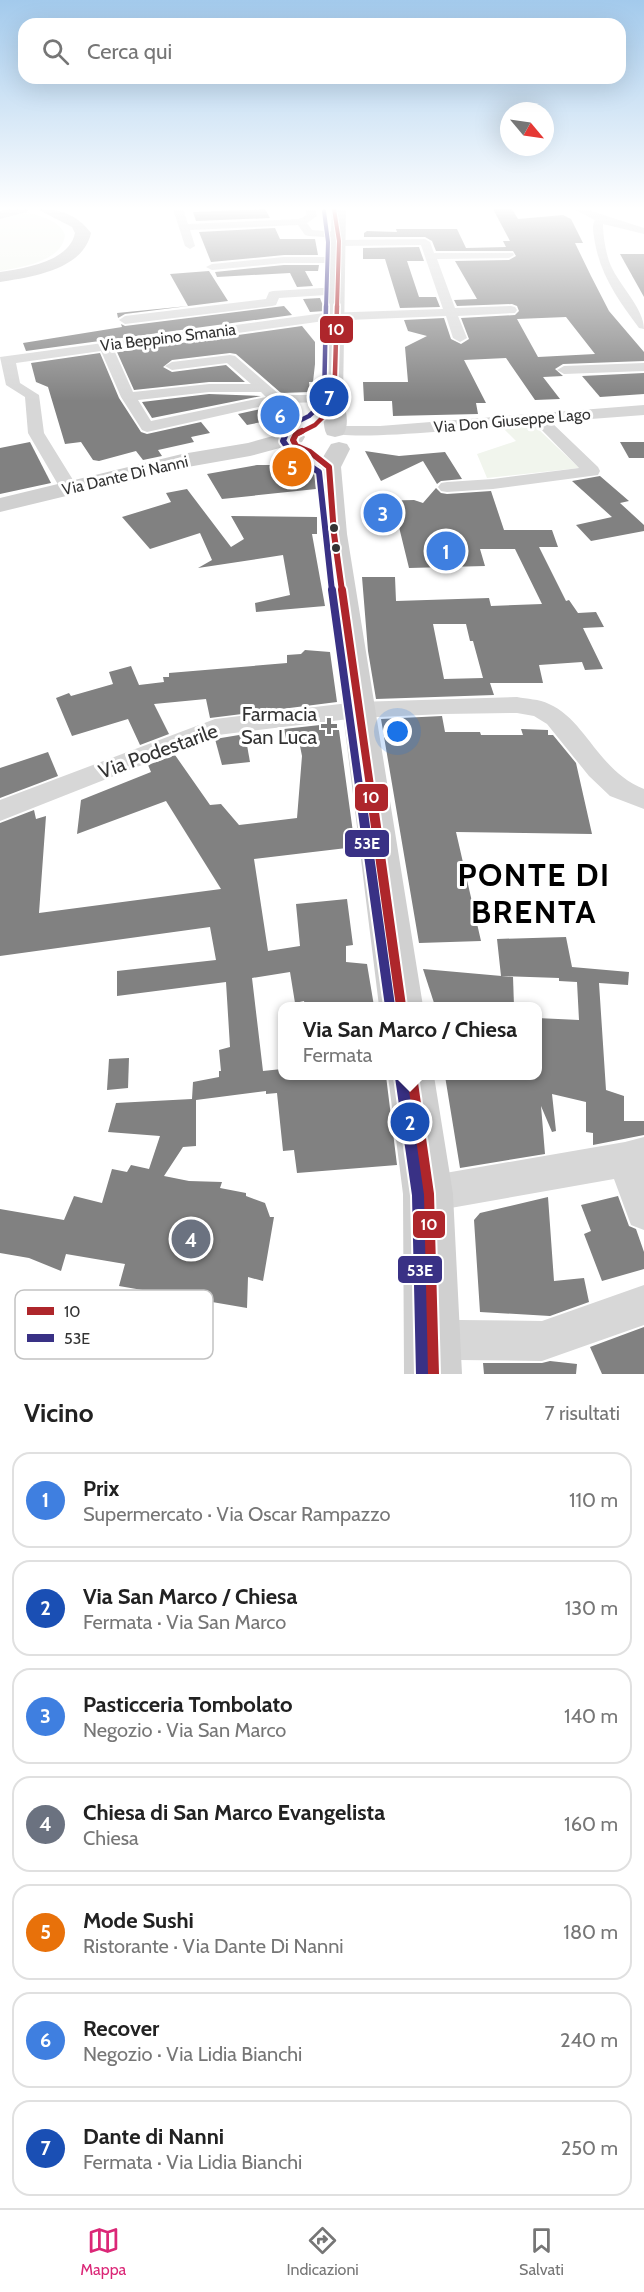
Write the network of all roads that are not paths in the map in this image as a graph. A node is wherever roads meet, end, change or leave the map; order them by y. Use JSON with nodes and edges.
{"nodes":[{"id":1,"x":338,"y":273,"type":"edge"},
{"id":2,"x":437,"y":273,"type":"edge"},
{"id":3,"x":610,"y":273,"type":"edge"},
{"id":4,"x":338,"y":291,"type":"junction"},
{"id":5,"x":511,"y":310,"type":"dead end"},
{"id":6,"x":449,"y":312,"type":"junction"},
{"id":7,"x":336,"y":316,"type":"junction"},
{"id":8,"x":125,"y":320,"type":"dead end"},
{"id":9,"x":644,"y":324,"type":"edge"},
{"id":10,"x":460,"y":338,"type":"dead end"},
{"id":11,"x":105,"y":345,"type":"junction"},
{"id":12,"x":4,"y":360,"type":"edge"},
{"id":13,"x":172,"y":366,"type":"dead end"},
{"id":14,"x":644,"y":367,"type":"edge"},
{"id":15,"x":564,"y":370,"type":"dead end"},
{"id":16,"x":270,"y":393,"type":"junction"},
{"id":17,"x":128,"y":397,"type":"junction"},
{"id":18,"x":333,"y":402,"type":"junction"},
{"id":19,"x":644,"y":410,"type":"edge"},
{"id":20,"x":538,"y":418,"type":"junction"},
{"id":21,"x":322,"y":444,"type":"junction"},
{"id":22,"x":447,"y":487,"type":"dead end"},
{"id":23,"x":69,"y":488,"type":"junction"},
{"id":24,"x":0,"y":505,"type":"edge"},
{"id":25,"x":357,"y":710,"type":"junction"},
{"id":26,"x":644,"y":799,"type":"edge"},
{"id":27,"x":0,"y":811,"type":"edge"},
{"id":28,"x":400,"y":1002,"type":"edge"},
{"id":29,"x":412,"y":1080,"type":"edge"},
{"id":30,"x":634,"y":1157,"type":"edge"},
{"id":31,"x":428,"y":1194,"type":"junction"},
{"id":32,"x":644,"y":1212,"type":"edge"},
{"id":33,"x":644,"y":1305,"type":"edge"},
{"id":34,"x":446,"y":1357,"type":"edge"}],
"edges":[{"from":1,"to":4,"type":"main road"},
{"from":2,"to":6,"type":"street"},
{"from":3,"to":9,"type":"street"},
{"from":4,"to":7,"type":"main road"},
{"from":4,"to":8,"type":"street"},
{"from":5,"to":6,"type":"street","name":"Via Beppino Smania"},
{"from":6,"to":7,"type":"street","name":"Via Beppino Smania"},
{"from":6,"to":10,"type":"street"},
{"from":7,"to":11,"type":"street","name":"Via Beppino Smania"},
{"from":7,"to":18,"type":"main road"},
{"from":11,"to":12,"type":"street","name":"Via Beppino Smania"},
{"from":11,"to":17,"type":"street"},
{"from":12,"to":23,"type":"street"},
{"from":13,"to":16,"type":"street"},
{"from":14,"to":15,"type":"street"},
{"from":16,"to":17,"type":"street"},
{"from":16,"to":17,"type":"street"},
{"from":16,"to":18,"type":"street"},
{"from":18,"to":21,"type":"main road"},
{"from":18,"to":21,"type":"main road"},
{"from":19,"to":20,"type":"street","name":"Via Don Giuseppe Lago"},
{"from":20,"to":21,"type":"street","name":"Via Don Giuseppe Lago"},
{"from":20,"to":22,"type":"street"},
{"from":21,"to":23,"type":"main road","name":"Via Dante Di Nanni"},
{"from":21,"to":25,"type":"main road"},
{"from":23,"to":24,"type":"main road","name":"Via Dante Di Nanni"},
{"from":25,"to":26,"type":"street","name":"Via Podestarile"},
{"from":25,"to":27,"type":"street","name":"Via Podestarile"},
{"from":25,"to":28,"type":"main road"},
{"from":29,"to":31,"type":"main road"},
{"from":30,"to":31,"type":"street"},
{"from":30,"to":32,"type":"street"},
{"from":31,"to":34,"type":"main road"},
{"from":33,"to":34,"type":"street"}]}
